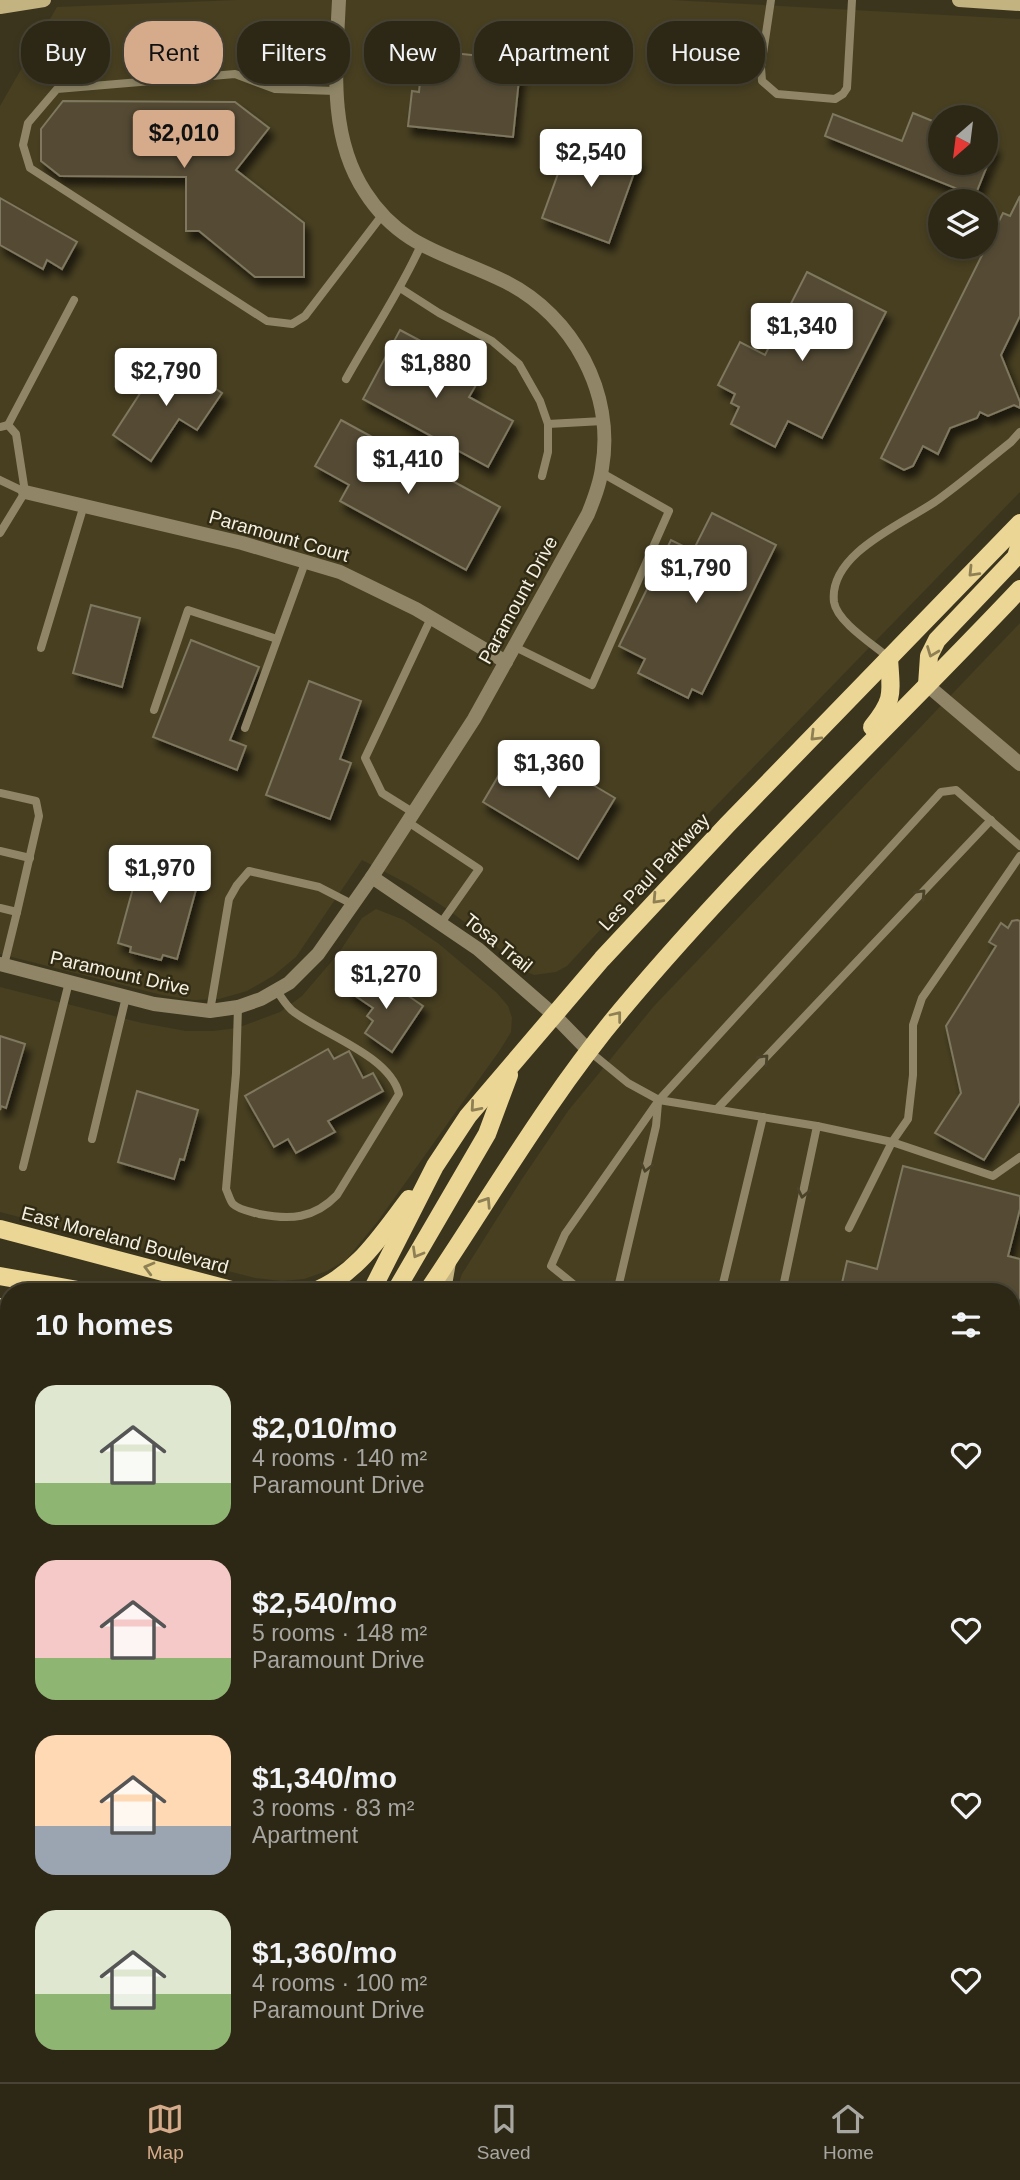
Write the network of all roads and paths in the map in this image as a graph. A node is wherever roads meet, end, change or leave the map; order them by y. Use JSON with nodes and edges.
{"nodes":[{"id":1,"x":44,"y":0,"type":"edge"},
{"id":2,"x":339,"y":0,"type":"edge"},
{"id":3,"x":771,"y":0,"type":"edge"},
{"id":4,"x":852,"y":0,"type":"edge"},
{"id":5,"x":958,"y":0,"type":"edge"},
{"id":6,"x":1020,"y":4,"type":"edge"},
{"id":7,"x":0,"y":7,"type":"edge"},
{"id":8,"x":336,"y":91,"type":"junction"},
{"id":9,"x":383,"y":214,"type":"junction"},
{"id":10,"x":421,"y":246,"type":"junction"},
{"id":11,"x":400,"y":288,"type":"junction"},
{"id":12,"x":74,"y":300,"type":"dead end"},
{"id":13,"x":346,"y":379,"type":"dead end"},
{"id":14,"x":603,"y":421,"type":"junction"},
{"id":15,"x":548,"y":424,"type":"junction"},
{"id":16,"x":4,"y":426,"type":"edge"},
{"id":17,"x":1020,"y":432,"type":"edge"},
{"id":18,"x":601,"y":473,"type":"junction"},
{"id":19,"x":542,"y":476,"type":"dead end"},
{"id":20,"x":0,"y":480,"type":"edge"},
{"id":21,"x":25,"y":492,"type":"junction"},
{"id":22,"x":84,"y":505,"type":"junction"},
{"id":23,"x":1020,"y":523,"type":"edge"},
{"id":24,"x":0,"y":533,"type":"edge"},
{"id":25,"x":1020,"y":543,"type":"edge"},
{"id":26,"x":306,"y":560,"type":"junction"},
{"id":27,"x":1020,"y":589,"type":"edge"},
{"id":28,"x":431,"y":618,"type":"junction"},
{"id":29,"x":277,"y":639,"type":"junction"},
{"id":30,"x":513,"y":646,"type":"junction"},
{"id":31,"x":41,"y":648,"type":"dead end"},
{"id":32,"x":889,"y":657,"type":"junction"},
{"id":33,"x":506,"y":662,"type":"junction"},
{"id":34,"x":927,"y":685,"type":"junction"},
{"id":35,"x":154,"y":710,"type":"dead end"},
{"id":36,"x":245,"y":728,"type":"dead end"},
{"id":37,"x":1020,"y":764,"type":"edge"},
{"id":38,"x":0,"y":793,"type":"edge"},
{"id":39,"x":411,"y":817,"type":"junction"},
{"id":40,"x":991,"y":820,"type":"junction"},
{"id":41,"x":1020,"y":846,"type":"edge"},
{"id":42,"x":0,"y":851,"type":"edge"},
{"id":43,"x":1020,"y":856,"type":"edge"},
{"id":44,"x":30,"y":858,"type":"junction"},
{"id":45,"x":754,"y":864,"type":"junction"},
{"id":46,"x":372,"y":877,"type":"junction"},
{"id":47,"x":352,"y":904,"type":"junction"},
{"id":48,"x":0,"y":908,"type":"edge"},
{"id":49,"x":17,"y":912,"type":"junction"},
{"id":50,"x":441,"y":923,"type":"junction"},
{"id":51,"x":2,"y":964,"type":"edge"},
{"id":52,"x":69,"y":982,"type":"junction"},
{"id":53,"x":277,"y":990,"type":"junction"},
{"id":54,"x":126,"y":997,"type":"junction"},
{"id":55,"x":238,"y":1007,"type":"junction"},
{"id":56,"x":210,"y":1011,"type":"junction"},
{"id":57,"x":554,"y":1015,"type":"junction"},
{"id":58,"x":589,"y":1051,"type":"junction"},
{"id":59,"x":514,"y":1062,"type":"junction"},
{"id":60,"x":659,"y":1100,"type":"junction"},
{"id":61,"x":718,"y":1109,"type":"junction"},
{"id":62,"x":763,"y":1117,"type":"junction"},
{"id":63,"x":817,"y":1126,"type":"junction"},
{"id":64,"x":93,"y":1139,"type":"dead end"},
{"id":65,"x":892,"y":1142,"type":"junction"},
{"id":66,"x":1020,"y":1157,"type":"edge"},
{"id":67,"x":435,"y":1166,"type":"junction"},
{"id":68,"x":23,"y":1167,"type":"dead end"},
{"id":69,"x":849,"y":1228,"type":"dead end"},
{"id":70,"x":0,"y":1229,"type":"edge"},
{"id":71,"x":449,"y":1259,"type":"junction"},
{"id":72,"x":0,"y":1276,"type":"edge"},
{"id":73,"x":39,"y":1283,"type":"edge"},
{"id":74,"x":205,"y":1283,"type":"edge"},
{"id":75,"x":332,"y":1283,"type":"edge"},
{"id":76,"x":376,"y":1283,"type":"edge"},
{"id":77,"x":400,"y":1283,"type":"edge"},
{"id":78,"x":433,"y":1283,"type":"edge"},
{"id":79,"x":445,"y":1283,"type":"edge"},
{"id":80,"x":572,"y":1283,"type":"edge"},
{"id":81,"x":619,"y":1283,"type":"edge"},
{"id":82,"x":724,"y":1283,"type":"edge"},
{"id":83,"x":784,"y":1283,"type":"edge"}],
"edges":[{"from":1,"to":7,"type":"main road"},
{"from":2,"to":8,"type":"street","name":"Paramount Drive"},
{"from":3,"to":4,"type":"lane"},
{"from":5,"to":6,"type":"main road"},
{"from":8,"to":9,"type":"street","name":"Paramount Drive"},
{"from":8,"to":9,"type":"lane"},
{"from":9,"to":10,"type":"street","name":"Paramount Drive"},
{"from":10,"to":11,"type":"lane"},
{"from":10,"to":14,"type":"street","name":"Paramount Drive"},
{"from":11,"to":13,"type":"lane"},
{"from":11,"to":15,"type":"lane"},
{"from":12,"to":16,"type":"lane"},
{"from":14,"to":15,"type":"lane"},
{"from":14,"to":18,"type":"street","name":"Paramount Drive"},
{"from":15,"to":19,"type":"lane"},
{"from":16,"to":21,"type":"lane"},
{"from":17,"to":32,"type":"lane"},
{"from":18,"to":30,"type":"street","name":"Paramount Drive"},
{"from":18,"to":30,"type":"lane"},
{"from":20,"to":21,"type":"lane"},
{"from":21,"to":22,"type":"street","name":"Paramount Court"},
{"from":21,"to":24,"type":"lane"},
{"from":22,"to":26,"type":"street","name":"Paramount Court"},
{"from":22,"to":31,"type":"lane"},
{"from":23,"to":32,"type":"main road","name":"Les Paul Parkway","one_way":true},
{"from":25,"to":34,"type":"main road","one_way":true},
{"from":26,"to":28,"type":"street","name":"Paramount Court"},
{"from":26,"to":29,"type":"lane"},
{"from":27,"to":34,"type":"main road"},
{"from":28,"to":33,"type":"street","name":"Paramount Court"},
{"from":28,"to":39,"type":"lane"},
{"from":29,"to":35,"type":"lane"},
{"from":29,"to":36,"type":"lane"},
{"from":30,"to":33,"type":"street","name":"Paramount Drive"},
{"from":32,"to":45,"type":"main road"},
{"from":32,"to":57,"type":"main road","name":"Les Paul Parkway","one_way":true},
{"from":33,"to":39,"type":"street","name":"Paramount Drive"},
{"from":34,"to":37,"type":"street"},
{"from":34,"to":45,"type":"main road"},
{"from":38,"to":44,"type":"lane"},
{"from":39,"to":46,"type":"street","name":"Paramount Drive"},
{"from":39,"to":50,"type":"lane"},
{"from":40,"to":41,"type":"lane"},
{"from":40,"to":60,"type":"lane"},
{"from":61,"to":40,"type":"lane","one_way":true},
{"from":42,"to":44,"type":"lane"},
{"from":43,"to":65,"type":"lane"},
{"from":44,"to":49,"type":"lane"},
{"from":58,"to":45,"type":"main road","one_way":true},
{"from":46,"to":47,"type":"street","name":"Paramount Drive"},
{"from":46,"to":50,"type":"street","name":"Tosa Trail"},
{"from":47,"to":53,"type":"street","name":"Paramount Drive"},
{"from":47,"to":56,"type":"lane"},
{"from":48,"to":49,"type":"lane"},
{"from":49,"to":51,"type":"lane"},
{"from":50,"to":57,"type":"street","name":"Tosa Trail"},
{"from":51,"to":52,"type":"street","name":"Paramount Drive"},
{"from":52,"to":54,"type":"street","name":"Paramount Drive"},
{"from":52,"to":68,"type":"lane"},
{"from":53,"to":55,"type":"street","name":"Paramount Drive"},
{"from":53,"to":55,"type":"lane"},
{"from":54,"to":56,"type":"street","name":"Paramount Drive"},
{"from":54,"to":64,"type":"lane"},
{"from":55,"to":56,"type":"street","name":"Paramount Drive"},
{"from":57,"to":58,"type":"street","name":"Tosa Trail"},
{"from":57,"to":59,"type":"main road","name":"Les Paul Parkway"},
{"from":58,"to":60,"type":"lane"},
{"from":71,"to":58,"type":"main road","one_way":true},
{"from":59,"to":67,"type":"main road","name":"Les Paul Parkway","one_way":true},
{"from":59,"to":77,"type":"main road","one_way":true},
{"from":60,"to":61,"type":"lane"},
{"from":60,"to":80,"type":"lane"},
{"from":60,"to":81,"type":"lane","one_way":true},
{"from":61,"to":62,"type":"lane"},
{"from":62,"to":63,"type":"lane"},
{"from":62,"to":82,"type":"lane"},
{"from":63,"to":65,"type":"lane"},
{"from":63,"to":83,"type":"lane","one_way":true},
{"from":65,"to":66,"type":"lane"},
{"from":65,"to":69,"type":"lane"},
{"from":67,"to":75,"type":"main road"},
{"from":67,"to":76,"type":"main road","name":"Les Paul Parkway"},
{"from":74,"to":70,"type":"main road","name":"East Moreland Boulevard","one_way":true},
{"from":71,"to":78,"type":"main road"},
{"from":71,"to":79,"type":"main road"},
{"from":72,"to":73,"type":"main road"}]}
